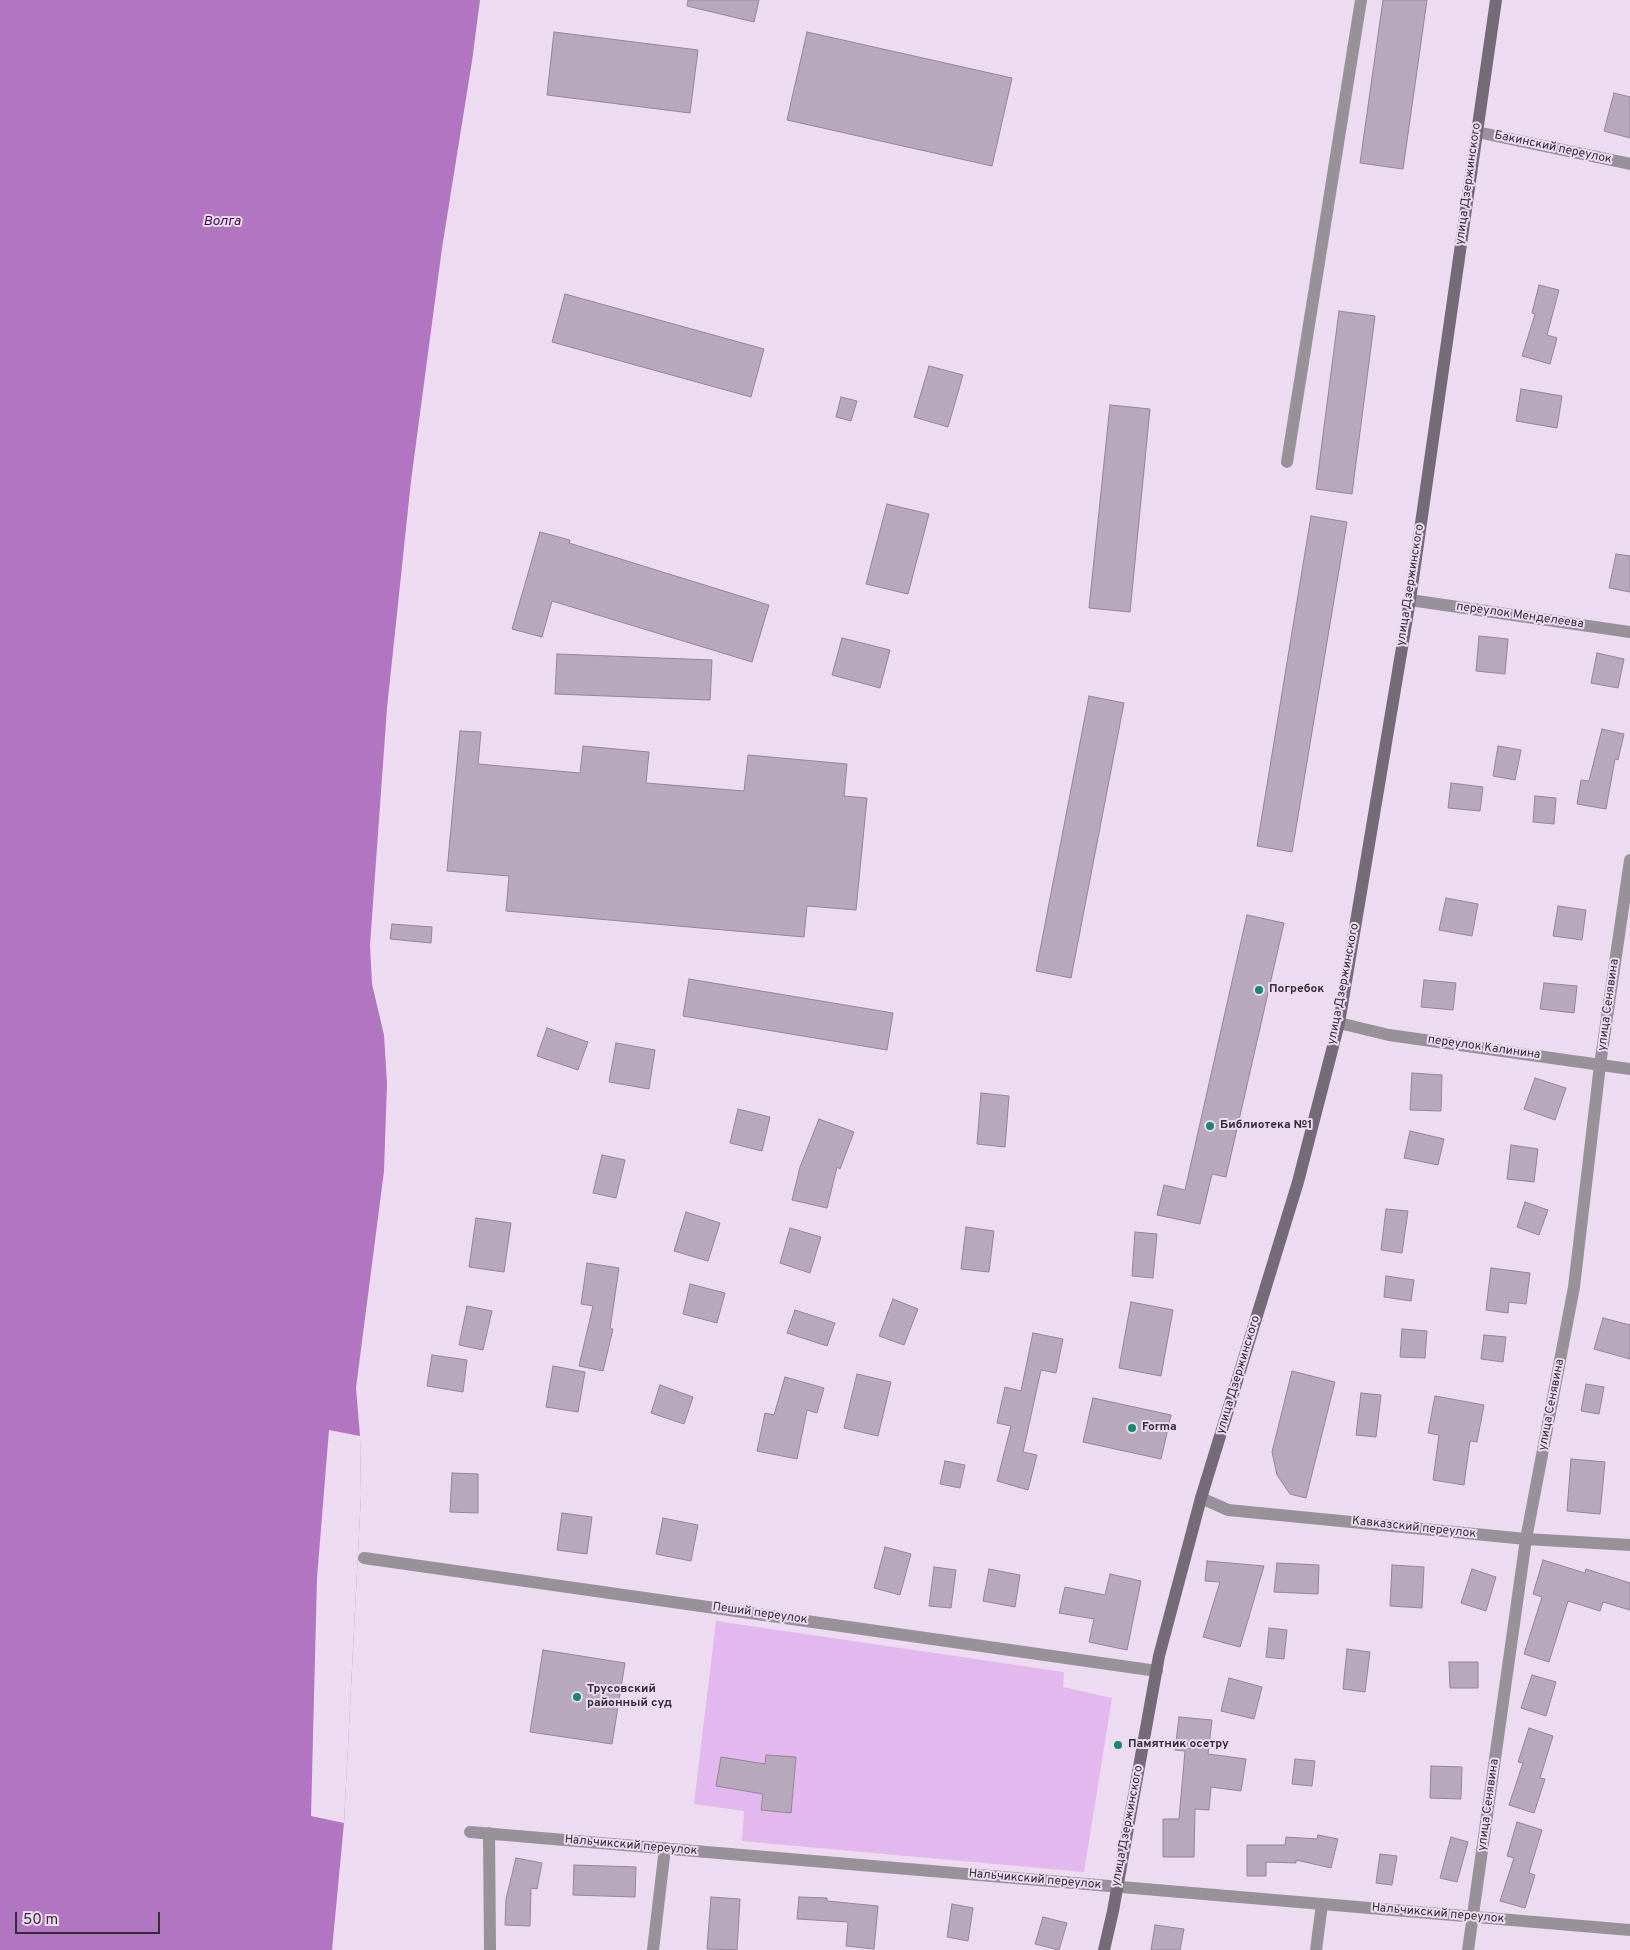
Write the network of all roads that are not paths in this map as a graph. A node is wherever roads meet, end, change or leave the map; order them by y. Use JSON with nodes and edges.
{"nodes":[{"id":1,"x":1361,"y":0,"type":"edge"},
{"id":2,"x":1496,"y":0,"type":"edge"},
{"id":3,"x":1477,"y":132,"type":"junction"},
{"id":4,"x":1630,"y":164,"type":"edge"},
{"id":5,"x":1287,"y":462,"type":"dead end"},
{"id":6,"x":1410,"y":600,"type":"junction"},
{"id":7,"x":1630,"y":632,"type":"edge"},
{"id":8,"x":1630,"y":860,"type":"edge"},
{"id":9,"x":1338,"y":1023,"type":"junction"},
{"id":10,"x":1600,"y":1065,"type":"junction"},
{"id":11,"x":1630,"y":1069,"type":"edge"},
{"id":12,"x":1201,"y":1498,"type":"junction"},
{"id":13,"x":1526,"y":1539,"type":"junction"},
{"id":14,"x":1630,"y":1545,"type":"edge"},
{"id":15,"x":364,"y":1558,"type":"dead end"},
{"id":16,"x":1156,"y":1671,"type":"junction"},
{"id":17,"x":470,"y":1832,"type":"dead end"},
{"id":18,"x":489,"y":1833,"type":"junction"},
{"id":19,"x":665,"y":1848,"type":"junction"},
{"id":20,"x":1116,"y":1887,"type":"junction"},
{"id":21,"x":1322,"y":1904,"type":"junction"},
{"id":22,"x":1473,"y":1916,"type":"junction"},
{"id":23,"x":1630,"y":1930,"type":"edge"},
{"id":24,"x":490,"y":1950,"type":"edge"},
{"id":25,"x":653,"y":1950,"type":"edge"},
{"id":26,"x":1104,"y":1950,"type":"edge"},
{"id":27,"x":1316,"y":1950,"type":"edge"},
{"id":28,"x":1468,"y":1950,"type":"edge"}],
"edges":[{"from":1,"to":5,"type":"street"},
{"from":2,"to":3,"type":"main road","name":"улица Дзержинского"},
{"from":3,"to":4,"type":"street","name":"Бакинский переулок"},
{"from":3,"to":6,"type":"main road","name":"улица Дзержинского"},
{"from":6,"to":7,"type":"street","name":"переулок Менделеева"},
{"from":6,"to":9,"type":"main road","name":"улица Дзержинского"},
{"from":8,"to":10,"type":"street","name":"улица Сенявина"},
{"from":9,"to":10,"type":"street","name":"переулок Калинина"},
{"from":9,"to":12,"type":"main road","name":"улица Дзержинского"},
{"from":10,"to":11,"type":"street","name":"переулок Калинина"},
{"from":10,"to":13,"type":"street","name":"улица Сенявина"},
{"from":12,"to":13,"type":"street","name":"Кавказский переулок"},
{"from":12,"to":16,"type":"main road","name":"улица Дзержинского"},
{"from":13,"to":14,"type":"street","name":"Кавказский переулок"},
{"from":13,"to":22,"type":"street","name":"улица Сенявина"},
{"from":15,"to":16,"type":"street","name":"Пеший переулок"},
{"from":16,"to":20,"type":"main road","name":"улица Дзержинского"},
{"from":17,"to":18,"type":"street","name":"Нальчикский переулок"},
{"from":18,"to":19,"type":"street","name":"Нальчикский переулок"},
{"from":18,"to":24,"type":"street"},
{"from":19,"to":20,"type":"street","name":"Нальчикский переулок"},
{"from":19,"to":25,"type":"street"},
{"from":20,"to":21,"type":"street","name":"Нальчикский переулок"},
{"from":20,"to":26,"type":"main road","name":"улица Дзержинского"},
{"from":21,"to":22,"type":"street","name":"Нальчикский переулок"},
{"from":21,"to":27,"type":"street"},
{"from":22,"to":23,"type":"street","name":"Нальчикский переулок"},
{"from":22,"to":28,"type":"street","name":"улица Сенявина"}]}
